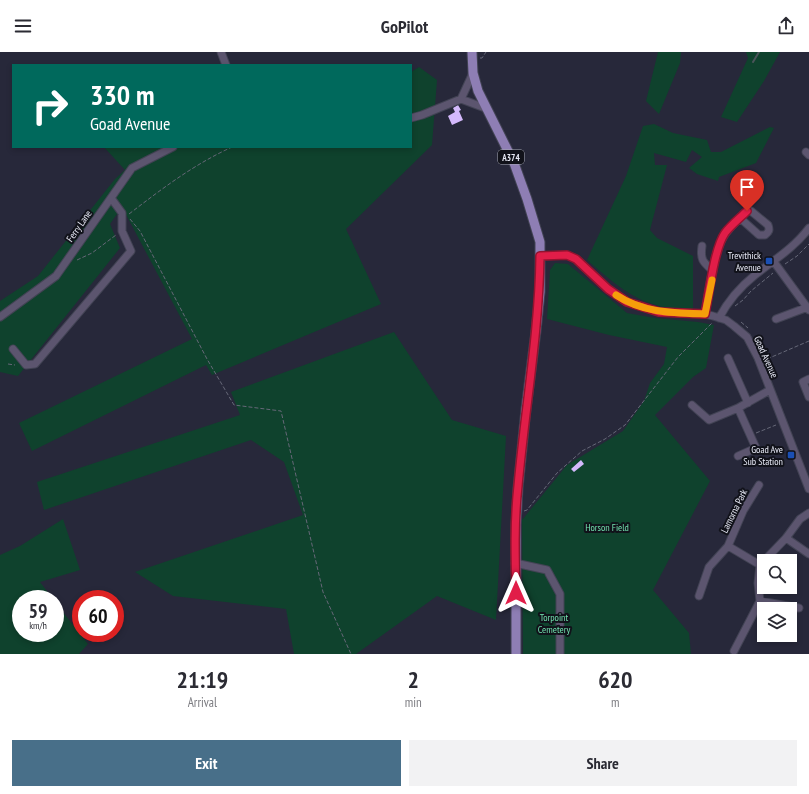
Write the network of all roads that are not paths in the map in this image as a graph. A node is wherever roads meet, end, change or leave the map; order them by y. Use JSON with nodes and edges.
{"nodes":[{"id":1,"x":221,"y":52,"type":"edge"},
{"id":2,"x":472,"y":52,"type":"edge"},
{"id":3,"x":226,"y":64,"type":"edge"},
{"id":4,"x":473,"y":73,"type":"junction"},
{"id":5,"x":461,"y":99,"type":"junction"},
{"id":6,"x":485,"y":108,"type":"junction"},
{"id":7,"x":412,"y":118,"type":"edge"},
{"id":8,"x":171,"y":148,"type":"edge"},
{"id":9,"x":111,"y":198,"type":"junction"},
{"id":10,"x":740,"y":218,"type":"dead end"},
{"id":11,"x":809,"y":228,"type":"edge"},
{"id":12,"x":702,"y":246,"type":"dead end"},
{"id":13,"x":540,"y":256,"type":"junction"},
{"id":14,"x":774,"y":262,"type":"junction"},
{"id":15,"x":713,"y":271,"type":"junction"},
{"id":16,"x":809,"y":295,"type":"edge"},
{"id":17,"x":802,"y":298,"type":"junction"},
{"id":18,"x":808,"y":308,"type":"edge"},
{"id":19,"x":705,"y":314,"type":"junction"},
{"id":20,"x":0,"y":317,"type":"edge"},
{"id":21,"x":719,"y":318,"type":"junction"},
{"id":22,"x":776,"y":319,"type":"dead end"},
{"id":23,"x":13,"y":349,"type":"dead end"},
{"id":24,"x":728,"y":358,"type":"dead end"},
{"id":25,"x":809,"y":379,"type":"edge"},
{"id":26,"x":770,"y":390,"type":"junction"},
{"id":27,"x":809,"y":397,"type":"edge"},
{"id":28,"x":748,"y":403,"type":"junction"},
{"id":29,"x":692,"y":405,"type":"dead end"},
{"id":30,"x":738,"y":408,"type":"junction"},
{"id":31,"x":738,"y":456,"type":"dead end"},
{"id":32,"x":759,"y":485,"type":"dead end"},
{"id":33,"x":809,"y":489,"type":"edge"},
{"id":34,"x":809,"y":513,"type":"edge"},
{"id":35,"x":786,"y":538,"type":"junction"},
{"id":36,"x":728,"y":546,"type":"junction"},
{"id":37,"x":770,"y":554,"type":"edge"},
{"id":38,"x":809,"y":554,"type":"edge"},
{"id":39,"x":757,"y":562,"type":"edge"},
{"id":40,"x":515,"y":563,"type":"junction"},
{"id":41,"x":759,"y":594,"type":"edge"},
{"id":42,"x":699,"y":596,"type":"dead end"},
{"id":43,"x":760,"y":601,"type":"junction"},
{"id":44,"x":799,"y":608,"type":"dead end"},
{"id":45,"x":734,"y":651,"type":"dead end"},
{"id":46,"x":516,"y":654,"type":"edge"},
{"id":47,"x":560,"y":654,"type":"edge"}],
"edges":[{"from":1,"to":3,"type":"street"},
{"from":2,"to":4,"type":"main road","number":"A374"},
{"from":4,"to":5,"type":"street"},
{"from":4,"to":6,"type":"main road","number":"A374"},
{"from":5,"to":6,"type":"street"},
{"from":5,"to":7,"type":"street"},
{"from":6,"to":13,"type":"main road","number":"A374"},
{"from":8,"to":9,"type":"street","name":"Ferry Lane"},
{"from":9,"to":20,"type":"street","name":"Ferry Lane"},
{"from":9,"to":23,"type":"street"},
{"from":10,"to":15,"type":"street"},
{"from":11,"to":14,"type":"street"},
{"from":12,"to":15,"type":"street"},
{"from":13,"to":19,"type":"street","name":"Goad Avenue"},
{"from":13,"to":40,"type":"main road","number":"A374"},
{"from":14,"to":17,"type":"street"},
{"from":14,"to":21,"type":"street"},
{"from":15,"to":19,"type":"street"},
{"from":16,"to":17,"type":"street"},
{"from":17,"to":18,"type":"street"},
{"from":18,"to":22,"type":"street"},
{"from":19,"to":21,"type":"street","name":"Goad Avenue"},
{"from":21,"to":26,"type":"street","name":"Goad Avenue"},
{"from":24,"to":28,"type":"street"},
{"from":25,"to":27,"type":"street"},
{"from":26,"to":28,"type":"street"},
{"from":26,"to":33,"type":"street","name":"Goad Avenue"},
{"from":28,"to":30,"type":"street"},
{"from":29,"to":30,"type":"street"},
{"from":30,"to":31,"type":"street"},
{"from":32,"to":36,"type":"street","name":"Lamorna Park"},
{"from":34,"to":35,"type":"street"},
{"from":35,"to":37,"type":"street"},
{"from":35,"to":38,"type":"street"},
{"from":36,"to":39,"type":"street","name":"Lamorna Park"},
{"from":36,"to":42,"type":"street","name":"Lamorna Park"},
{"from":40,"to":46,"type":"main road","number":"A374"},
{"from":40,"to":47,"type":"street"},
{"from":41,"to":43,"type":"street"},
{"from":43,"to":44,"type":"street"},
{"from":43,"to":45,"type":"street"}]}
